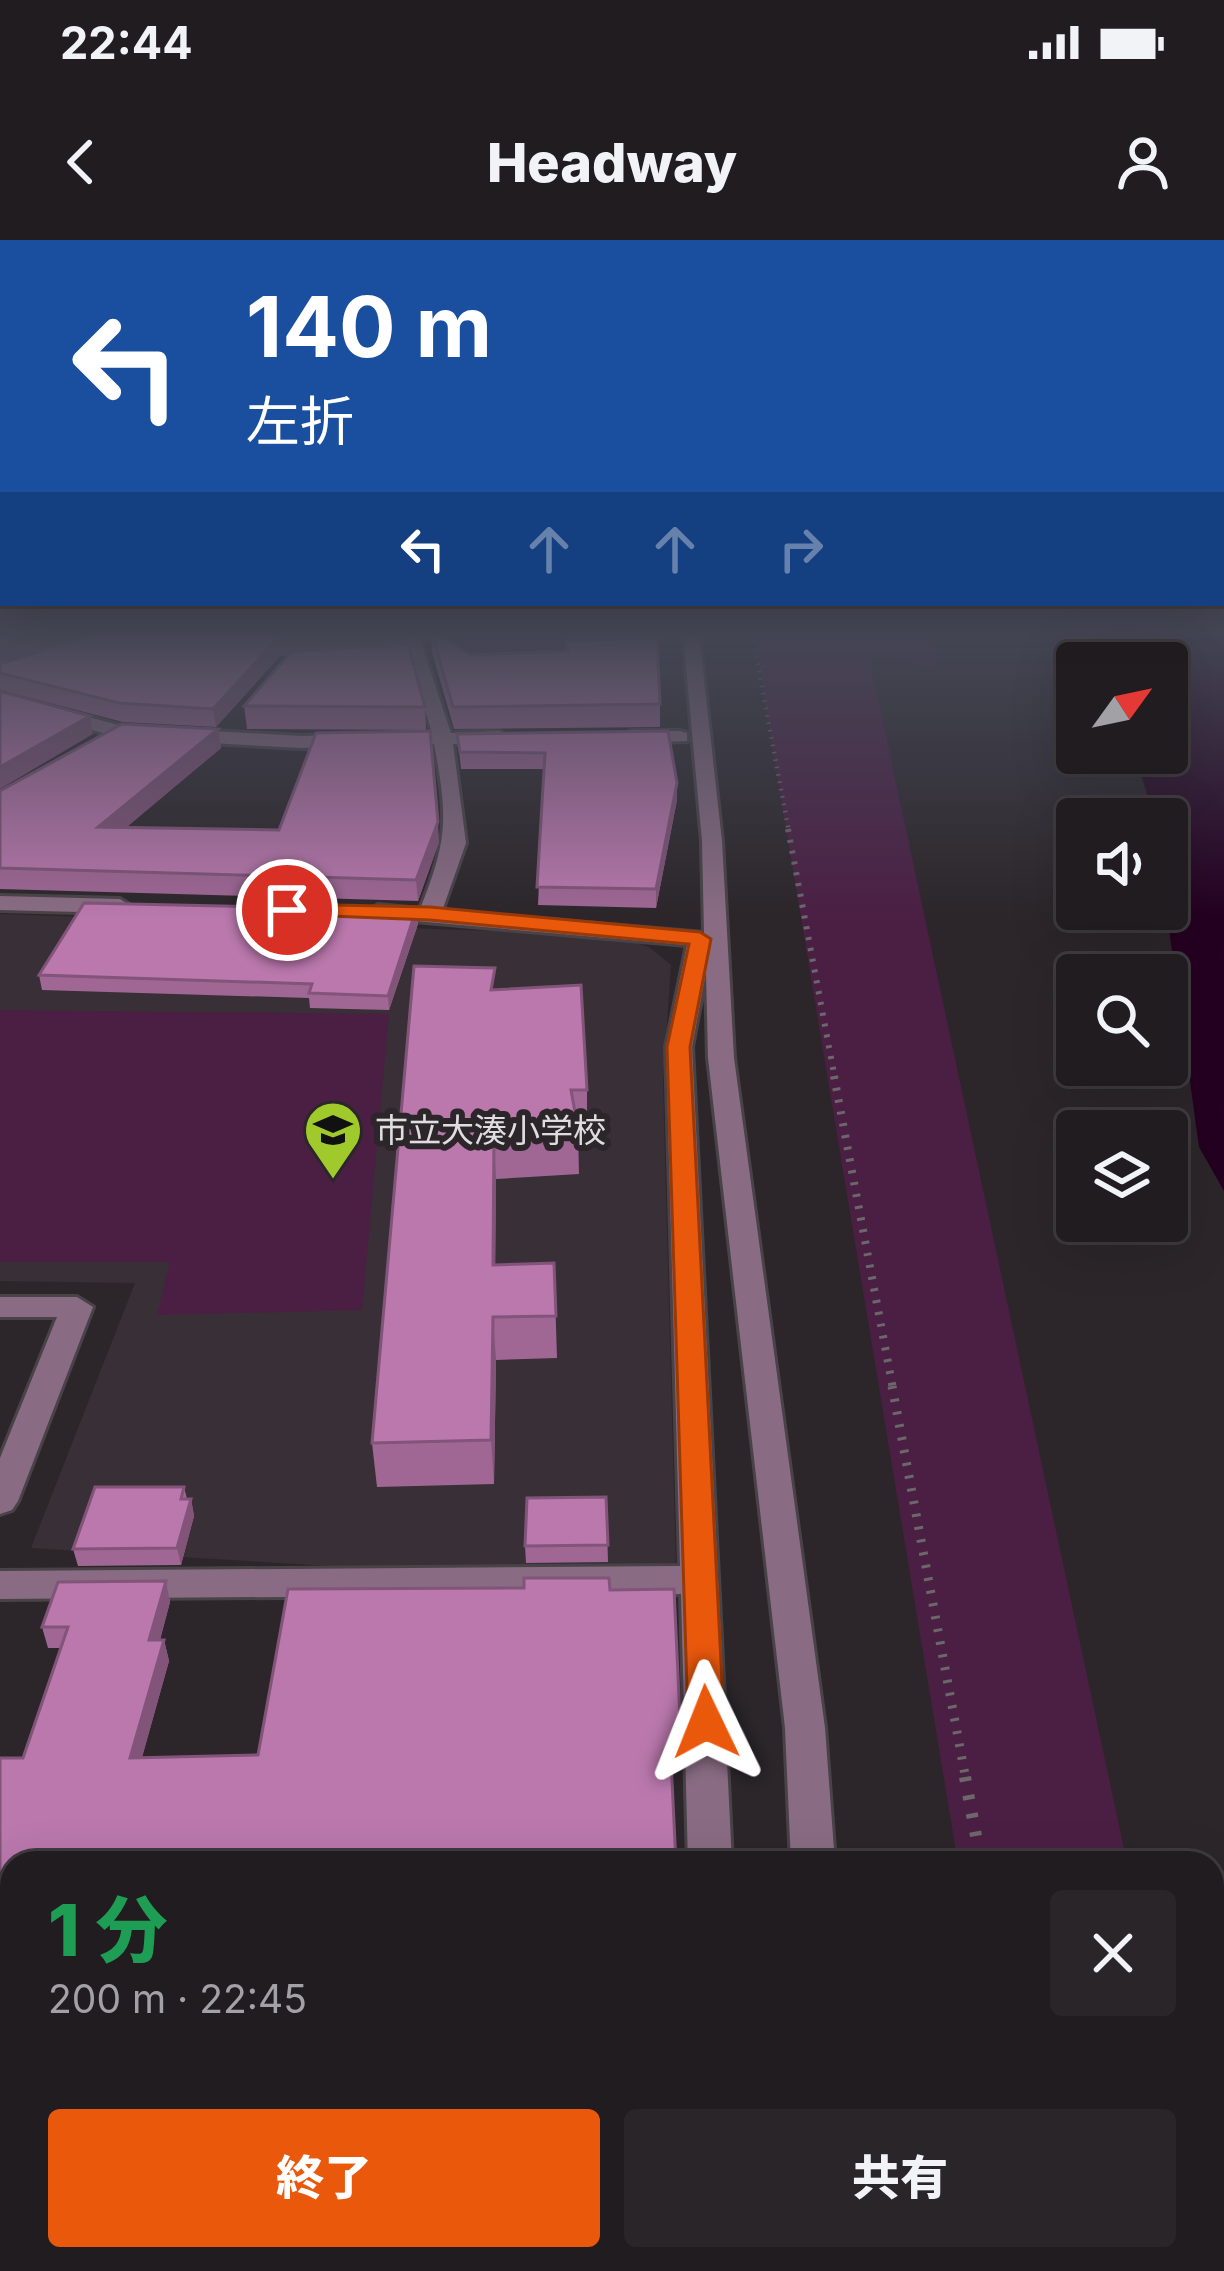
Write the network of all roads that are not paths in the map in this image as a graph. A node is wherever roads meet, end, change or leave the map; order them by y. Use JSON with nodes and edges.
{"nodes":[{"id":1,"x":110,"y":729,"type":"edge"},
{"id":2,"x":440,"y":729,"type":"edge"},
{"id":3,"x":697,"y":729,"type":"edge"},
{"id":4,"x":122,"y":732,"type":"junction"},
{"id":5,"x":680,"y":736,"type":"dead end"},
{"id":6,"x":514,"y":737,"type":"edge"},
{"id":7,"x":608,"y":737,"type":"edge"},
{"id":8,"x":442,"y":738,"type":"junction"},
{"id":9,"x":100,"y":743,"type":"edge"},
{"id":10,"x":0,"y":903,"type":"edge"},
{"id":11,"x":143,"y":907,"type":"edge"},
{"id":12,"x":359,"y":912,"type":"edge"},
{"id":13,"x":430,"y":914,"type":"junction"},
{"id":14,"x":709,"y":940,"type":"junction"},
{"id":15,"x":0,"y":1307,"type":"edge"},
{"id":16,"x":0,"y":1501,"type":"edge"},
{"id":17,"x":701,"y":1580,"type":"junction"},
{"id":18,"x":0,"y":1585,"type":"edge"},
{"id":19,"x":710,"y":1851,"type":"edge"},
{"id":20,"x":812,"y":1851,"type":"edge"}],
"edges":[{"from":1,"to":4,"type":"street"},
{"from":2,"to":8,"type":"street"},
{"from":3,"to":14,"type":"street"},
{"from":4,"to":8,"type":"street"},
{"from":4,"to":9,"type":"street"},
{"from":5,"to":7,"type":"street"},
{"from":6,"to":8,"type":"street"},
{"from":8,"to":13,"type":"street"},
{"from":10,"to":11,"type":"street"},
{"from":12,"to":13,"type":"street"},
{"from":13,"to":14,"type":"street"},
{"from":14,"to":17,"type":"street"},
{"from":14,"to":20,"type":"street"},
{"from":15,"to":16,"type":"street"},
{"from":17,"to":18,"type":"street"},
{"from":17,"to":19,"type":"street"}]}
